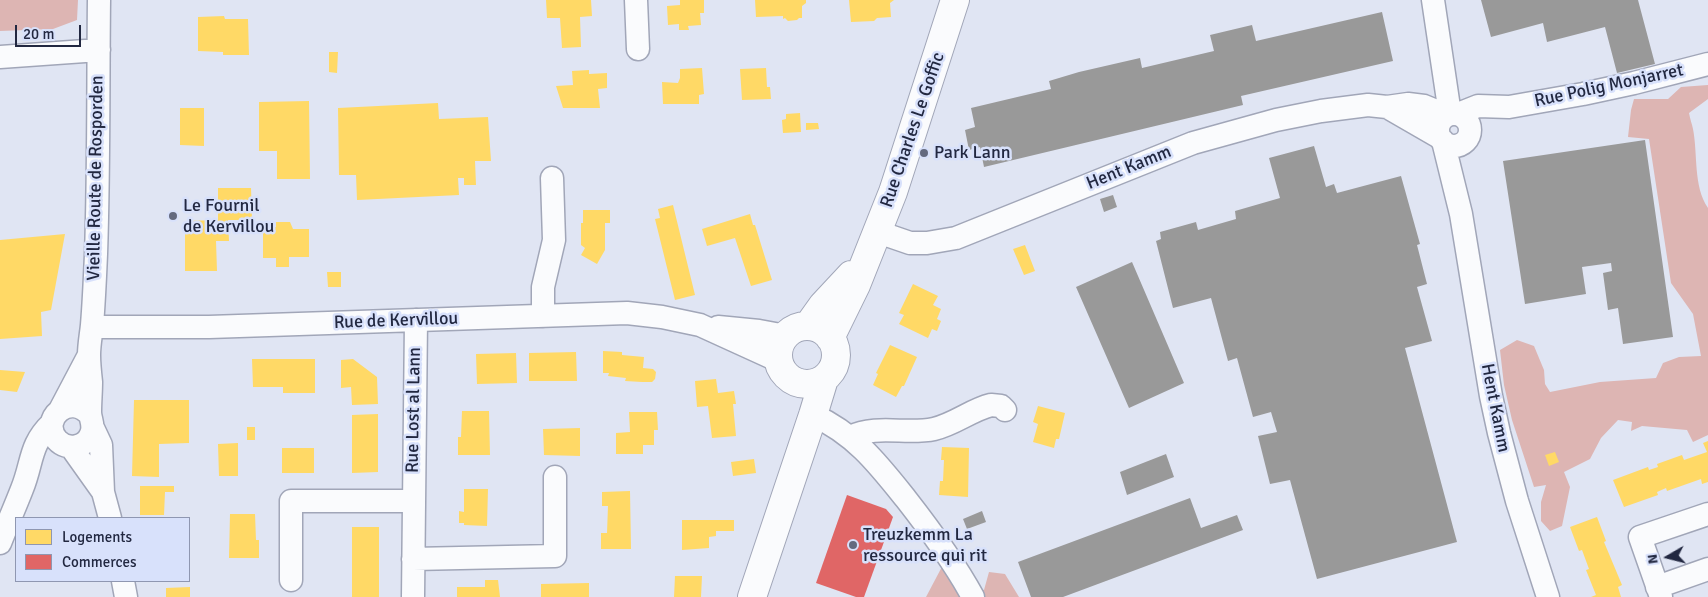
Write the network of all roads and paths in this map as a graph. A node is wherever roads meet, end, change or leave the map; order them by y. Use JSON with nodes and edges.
{"nodes":[{"id":1,"x":99,"y":0,"type":"edge"},
{"id":2,"x":636,"y":0,"type":"edge"},
{"id":3,"x":955,"y":0,"type":"edge"},
{"id":4,"x":1433,"y":0,"type":"edge"},
{"id":5,"x":98,"y":50,"type":"junction"},
{"id":6,"x":638,"y":50,"type":"dead end"},
{"id":7,"x":0,"y":57,"type":"edge"},
{"id":8,"x":1708,"y":64,"type":"edge"},
{"id":9,"x":1387,"y":107,"type":"junction"},
{"id":10,"x":1509,"y":107,"type":"junction"},
{"id":11,"x":1451,"y":114,"type":"junction"},
{"id":12,"x":1468,"y":138,"type":"junction"},
{"id":13,"x":1441,"y":139,"type":"junction"},
{"id":14,"x":552,"y":178,"type":"dead end"},
{"id":15,"x":1461,"y":214,"type":"junction"},
{"id":16,"x":878,"y":232,"type":"junction"},
{"id":17,"x":543,"y":316,"type":"junction"},
{"id":18,"x":416,"y":320,"type":"junction"},
{"id":19,"x":92,"y":327,"type":"junction"},
{"id":20,"x":801,"y":340,"type":"junction"},
{"id":21,"x":89,"y":355,"type":"junction"},
{"id":22,"x":812,"y":381,"type":"junction"},
{"id":23,"x":1005,"y":410,"type":"dead end"},
{"id":24,"x":813,"y":415,"type":"junction"},
{"id":25,"x":56,"y":416,"type":"junction"},
{"id":26,"x":92,"y":422,"type":"junction"},
{"id":27,"x":850,"y":437,"type":"junction"},
{"id":28,"x":66,"y":445,"type":"junction"},
{"id":29,"x":555,"y":477,"type":"dead end"},
{"id":30,"x":23,"y":487,"type":"junction"},
{"id":31,"x":104,"y":492,"type":"junction"},
{"id":32,"x":413,"y":500,"type":"junction"},
{"id":33,"x":1708,"y":514,"type":"edge"},
{"id":34,"x":110,"y":517,"type":"edge"},
{"id":35,"x":0,"y":542,"type":"edge"},
{"id":36,"x":413,"y":559,"type":"junction"},
{"id":37,"x":1708,"y":568,"type":"edge"},
{"id":38,"x":291,"y":580,"type":"dead end"},
{"id":39,"x":123,"y":582,"type":"edge"},
{"id":40,"x":1659,"y":592,"type":"edge"},
{"id":41,"x":126,"y":597,"type":"edge"},
{"id":42,"x":413,"y":597,"type":"edge"},
{"id":43,"x":743,"y":597,"type":"edge"},
{"id":44,"x":752,"y":597,"type":"edge"},
{"id":45,"x":973,"y":597,"type":"edge"},
{"id":46,"x":1548,"y":597,"type":"edge"}],
"edges":[{"from":1,"to":5,"type":"street","name":"Vieille Route de Rosporden"},
{"from":2,"to":6,"type":"street"},
{"from":3,"to":16,"type":"street","name":"Rue Charles Le Goffic"},
{"from":4,"to":11,"type":"street"},
{"from":5,"to":7,"type":"street"},
{"from":5,"to":19,"type":"street","name":"Vieille Route de Rosporden"},
{"from":8,"to":10,"type":"street","name":"Rue Polig Monjarret"},
{"from":9,"to":11,"type":"street","name":"Hent Kamm"},
{"from":9,"to":13,"type":"street","name":"Hent Kamm"},
{"from":9,"to":16,"type":"street","name":"Hent Kamm"},
{"from":10,"to":11,"type":"street","name":"Rue Polig Monjarret"},
{"from":10,"to":12,"type":"street","name":"Rue Polig Monjarret"},
{"from":11,"to":12,"type":"street"},
{"from":11,"to":13,"type":"street"},
{"from":12,"to":13,"type":"street"},
{"from":12,"to":15,"type":"street","name":"Hent Kamm"},
{"from":13,"to":15,"type":"street","name":"Hent Kamm"},
{"from":14,"to":17,"type":"street"},
{"from":15,"to":46,"type":"street","name":"Hent Kamm"},
{"from":16,"to":20,"type":"street","name":"Rue Charles Le Goffic"},
{"from":17,"to":18,"type":"street","name":"Rue de Kervillou"},
{"from":17,"to":20,"type":"street","name":"Rue de Kervillou"},
{"from":18,"to":19,"type":"street","name":"Rue de Kervillou"},
{"from":18,"to":32,"type":"street","name":"Rue Lost al Lann"},
{"from":19,"to":21,"type":"street","name":"Vieille Route de Rosporden"},
{"from":20,"to":22,"type":"street"},
{"from":20,"to":22,"type":"street"},
{"from":21,"to":25,"type":"street","name":"Vieille Route de Rosporden"},
{"from":21,"to":26,"type":"street","name":"Vieille Route de Rosporden"},
{"from":22,"to":24,"type":"street"},
{"from":22,"to":43,"type":"street"},
{"from":23,"to":27,"type":"street"},
{"from":24,"to":27,"type":"street"},
{"from":24,"to":44,"type":"street"},
{"from":25,"to":26,"type":"street"},
{"from":25,"to":28,"type":"street"},
{"from":25,"to":30,"type":"street","name":"Vieille Route de Rosporden"},
{"from":26,"to":28,"type":"street"},
{"from":26,"to":31,"type":"street"},
{"from":27,"to":45,"type":"street"},
{"from":28,"to":30,"type":"street","name":"Vieille Route de Rosporden"},
{"from":28,"to":31,"type":"street"},
{"from":29,"to":36,"type":"street"},
{"from":30,"to":35,"type":"street","name":"Vieille Route de Rosporden"},
{"from":31,"to":34,"type":"street"},
{"from":32,"to":36,"type":"street","name":"Rue Lost al Lann"},
{"from":32,"to":38,"type":"street"},
{"from":33,"to":40,"type":"street"},
{"from":36,"to":42,"type":"street","name":"Rue Lost al Lann"},
{"from":37,"to":40,"type":"street"},
{"from":39,"to":41,"type":"street"}]}
